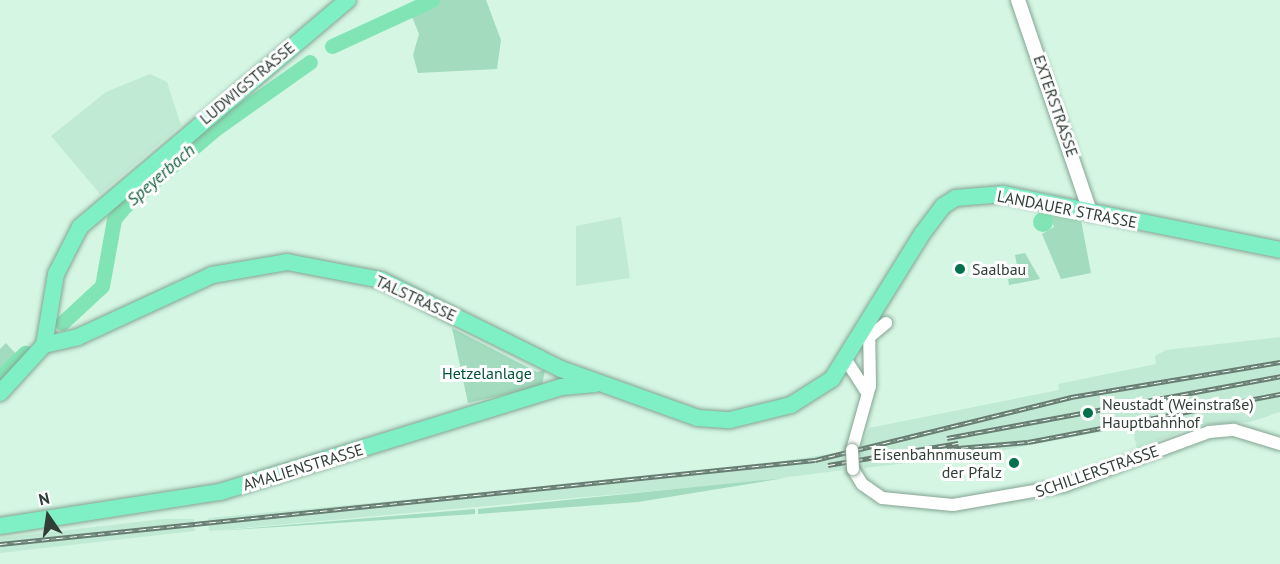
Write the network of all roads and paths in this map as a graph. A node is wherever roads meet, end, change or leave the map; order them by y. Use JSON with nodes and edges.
{"nodes":[{"id":1,"x":348,"y":0,"type":"edge"},
{"id":2,"x":1017,"y":0,"type":"edge"},
{"id":3,"x":1091,"y":214,"type":"junction"},
{"id":4,"x":1280,"y":250,"type":"edge"},
{"id":5,"x":886,"y":323,"type":"dead end"},
{"id":6,"x":868,"y":331,"type":"junction"},
{"id":7,"x":47,"y":337,"type":"junction"},
{"id":8,"x":846,"y":360,"type":"junction"},
{"id":9,"x":867,"y":364,"type":"junction"},
{"id":10,"x":551,"y":365,"type":"junction"},
{"id":11,"x":571,"y":372,"type":"junction"},
{"id":12,"x":601,"y":384,"type":"junction"},
{"id":13,"x":554,"y":389,"type":"junction"},
{"id":14,"x":0,"y":393,"type":"edge"},
{"id":15,"x":868,"y":399,"type":"junction"},
{"id":16,"x":778,"y":410,"type":"joint"},
{"id":17,"x":1280,"y":444,"type":"edge"},
{"id":18,"x":0,"y":526,"type":"edge"}],
"edges":[{"from":1,"to":7,"type":"main road","name":"LUDWIGSTRASSE"},
{"from":2,"to":3,"type":"main road","name":"EXTERSTRASSE"},
{"from":3,"to":4,"type":"main road","name":"LANDAUER STRASSE"},
{"from":3,"to":6,"type":"main road","name":"LANDAUER STRASSE"},
{"from":5,"to":6,"type":"street"},
{"from":6,"to":8,"type":"main road","name":"LANDAUER STRASSE"},
{"from":6,"to":9,"type":"street","name":"SCHILLERSTRASSE"},
{"from":7,"to":10,"type":"main road","name":"TALSTRASSE"},
{"from":7,"to":14,"type":"main road"},
{"from":8,"to":9,"type":"street"},
{"from":8,"to":15,"type":"street"},
{"from":8,"to":16,"type":"main road","name":"LANDAUER STRASSE"},
{"from":9,"to":15,"type":"street","name":"SCHILLERSTRASSE"},
{"from":10,"to":11,"type":"main road","name":"TALSTRASSE"},
{"from":10,"to":13,"type":"main road"},
{"from":11,"to":12,"type":"main road","name":"TALSTRASSE"},
{"from":11,"to":13,"type":"main road"},
{"from":12,"to":13,"type":"main road","name":"AMALIENSTRASSE"},
{"from":12,"to":16,"type":"main road","name":"TALSTRASSE"},
{"from":13,"to":18,"type":"main road","name":"AMALIENSTRASSE"},
{"from":15,"to":17,"type":"street","name":"SCHILLERSTRASSE","bridge":true}]}
